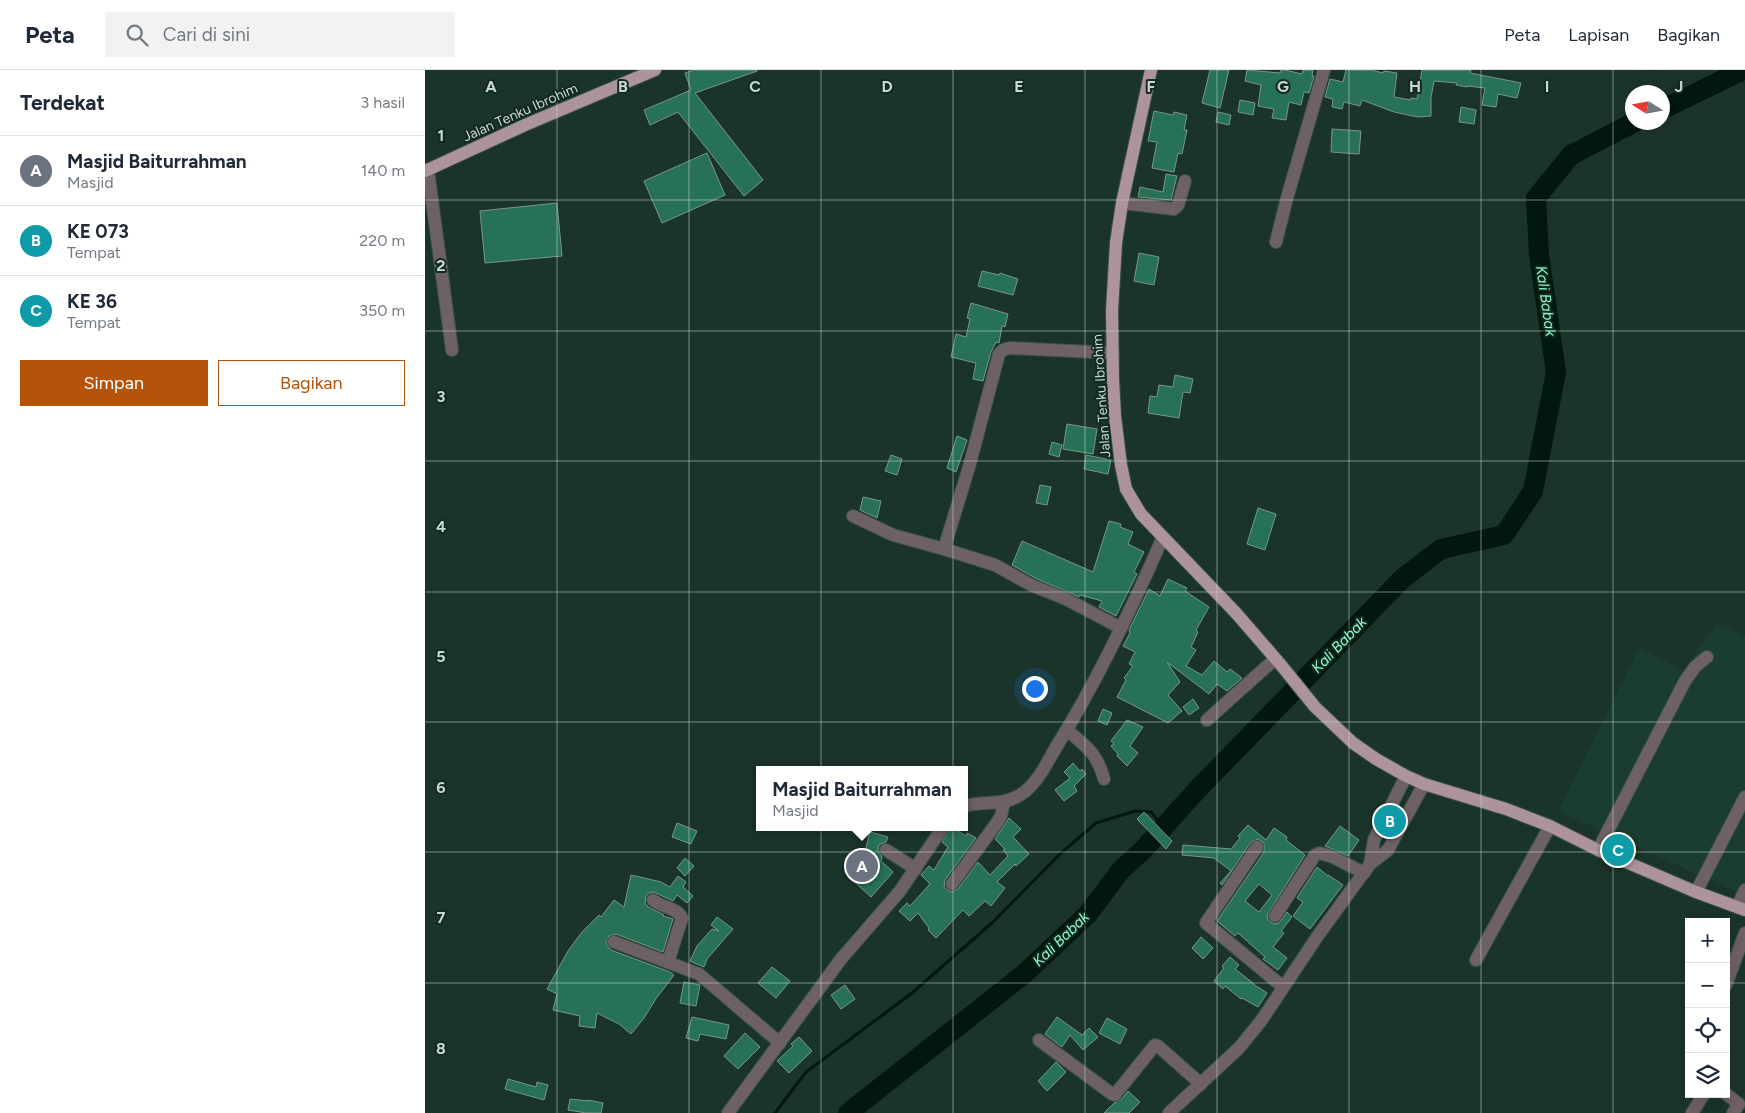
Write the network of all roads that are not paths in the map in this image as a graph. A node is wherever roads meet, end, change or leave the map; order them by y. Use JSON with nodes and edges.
{"nodes":[{"id":1,"x":655,"y":70,"type":"edge"},
{"id":2,"x":1151,"y":70,"type":"edge"},
{"id":3,"x":1324,"y":70,"type":"edge"},
{"id":4,"x":426,"y":170,"type":"edge"},
{"id":5,"x":1185,"y":181,"type":"dead end"},
{"id":6,"x":1122,"y":203,"type":"junction"},
{"id":7,"x":1276,"y":242,"type":"dead end"},
{"id":8,"x":452,"y":350,"type":"dead end"},
{"id":9,"x":1113,"y":353,"type":"junction"},
{"id":10,"x":853,"y":516,"type":"dead end"},
{"id":11,"x":1163,"y":537,"type":"junction"},
{"id":12,"x":944,"y":549,"type":"junction"},
{"id":13,"x":1121,"y":628,"type":"junction"},
{"id":14,"x":1707,"y":657,"type":"dead end"},
{"id":15,"x":1278,"y":662,"type":"junction"},
{"id":16,"x":1207,"y":720,"type":"dead end"},
{"id":17,"x":1067,"y":730,"type":"junction"},
{"id":18,"x":1406,"y":776,"type":"junction"},
{"id":19,"x":1104,"y":779,"type":"dead end"},
{"id":20,"x":1424,"y":784,"type":"junction"},
{"id":21,"x":1745,"y":797,"type":"edge"},
{"id":22,"x":1004,"y":802,"type":"junction"},
{"id":23,"x":968,"y":805,"type":"edge"},
{"id":24,"x":1550,"y":826,"type":"junction"},
{"id":25,"x":940,"y":831,"type":"edge"},
{"id":26,"x":1257,"y":847,"type":"dead end"},
{"id":27,"x":887,"y":850,"type":"dead end"},
{"id":28,"x":1598,"y":850,"type":"junction"},
{"id":29,"x":916,"y":869,"type":"junction"},
{"id":30,"x":1367,"y":869,"type":"junction"},
{"id":31,"x":952,"y":884,"type":"dead end"},
{"id":32,"x":1745,"y":890,"type":"edge"},
{"id":33,"x":1696,"y":892,"type":"junction"},
{"id":34,"x":653,"y":900,"type":"dead end"},
{"id":35,"x":1741,"y":909,"type":"edge"},
{"id":36,"x":1275,"y":916,"type":"dead end"},
{"id":37,"x":1745,"y":933,"type":"edge"},
{"id":38,"x":615,"y":942,"type":"dead end"},
{"id":39,"x":1476,"y":960,"type":"dead end"},
{"id":40,"x":672,"y":963,"type":"junction"},
{"id":41,"x":1730,"y":974,"type":"edge"},
{"id":42,"x":1283,"y":987,"type":"junction"},
{"id":43,"x":1039,"y":1040,"type":"dead end"},
{"id":44,"x":780,"y":1043,"type":"junction"},
{"id":45,"x":1201,"y":1084,"type":"junction"},
{"id":46,"x":1730,"y":1097,"type":"edge"},
{"id":47,"x":1701,"y":1098,"type":"edge"},
{"id":48,"x":728,"y":1113,"type":"edge"},
{"id":49,"x":1169,"y":1113,"type":"edge"},
{"id":50,"x":1692,"y":1113,"type":"edge"},
{"id":51,"x":1733,"y":1113,"type":"edge"}],
"edges":[{"from":1,"to":4,"type":"main road","name":"Jalan Tenku Ibrohim"},
{"from":2,"to":6,"type":"main road","name":"Jalan Tenku Ibrohim"},
{"from":3,"to":7,"type":"street"},
{"from":4,"to":8,"type":"street"},
{"from":5,"to":6,"type":"street"},
{"from":6,"to":9,"type":"main road","name":"Jalan Tenku Ibrohim"},
{"from":9,"to":11,"type":"main road","name":"Jalan Tenku Ibrohim"},
{"from":9,"to":12,"type":"street"},
{"from":10,"to":12,"type":"street"},
{"from":11,"to":13,"type":"street"},
{"from":11,"to":15,"type":"main road","name":"Jalan Tenku Ibrohim"},
{"from":12,"to":13,"type":"street"},
{"from":13,"to":17,"type":"street"},
{"from":14,"to":28,"type":"street"},
{"from":15,"to":16,"type":"street"},
{"from":15,"to":18,"type":"main road","name":"Jalan Tenku Ibrohim"},
{"from":17,"to":19,"type":"street"},
{"from":17,"to":22,"type":"street"},
{"from":18,"to":20,"type":"main road","name":"Jalan Tenku Ibrohim"},
{"from":18,"to":30,"type":"street"},
{"from":20,"to":24,"type":"main road","name":"Jalan Tenku Ibrohim"},
{"from":20,"to":30,"type":"street"},
{"from":21,"to":33,"type":"street"},
{"from":22,"to":23,"type":"street"},
{"from":22,"to":31,"type":"street"},
{"from":24,"to":28,"type":"main road","name":"Jalan Tenku Ibrohim"},
{"from":24,"to":39,"type":"street"},
{"from":25,"to":29,"type":"street"},
{"from":26,"to":42,"type":"street"},
{"from":27,"to":29,"type":"street"},
{"from":28,"to":33,"type":"main road","name":"Jalan Tenku Ibrohim"},
{"from":29,"to":44,"type":"street"},
{"from":30,"to":36,"type":"street"},
{"from":30,"to":42,"type":"street"},
{"from":32,"to":35,"type":"street"},
{"from":33,"to":35,"type":"main road","name":"Jalan Tenku Ibrohim"},
{"from":34,"to":40,"type":"street"},
{"from":37,"to":41,"type":"street"},
{"from":38,"to":40,"type":"street"},
{"from":40,"to":44,"type":"street"},
{"from":42,"to":45,"type":"street"},
{"from":43,"to":45,"type":"street"},
{"from":44,"to":48,"type":"street"},
{"from":45,"to":49,"type":"street"},
{"from":46,"to":51,"type":"street"},
{"from":47,"to":50,"type":"street"}]}
